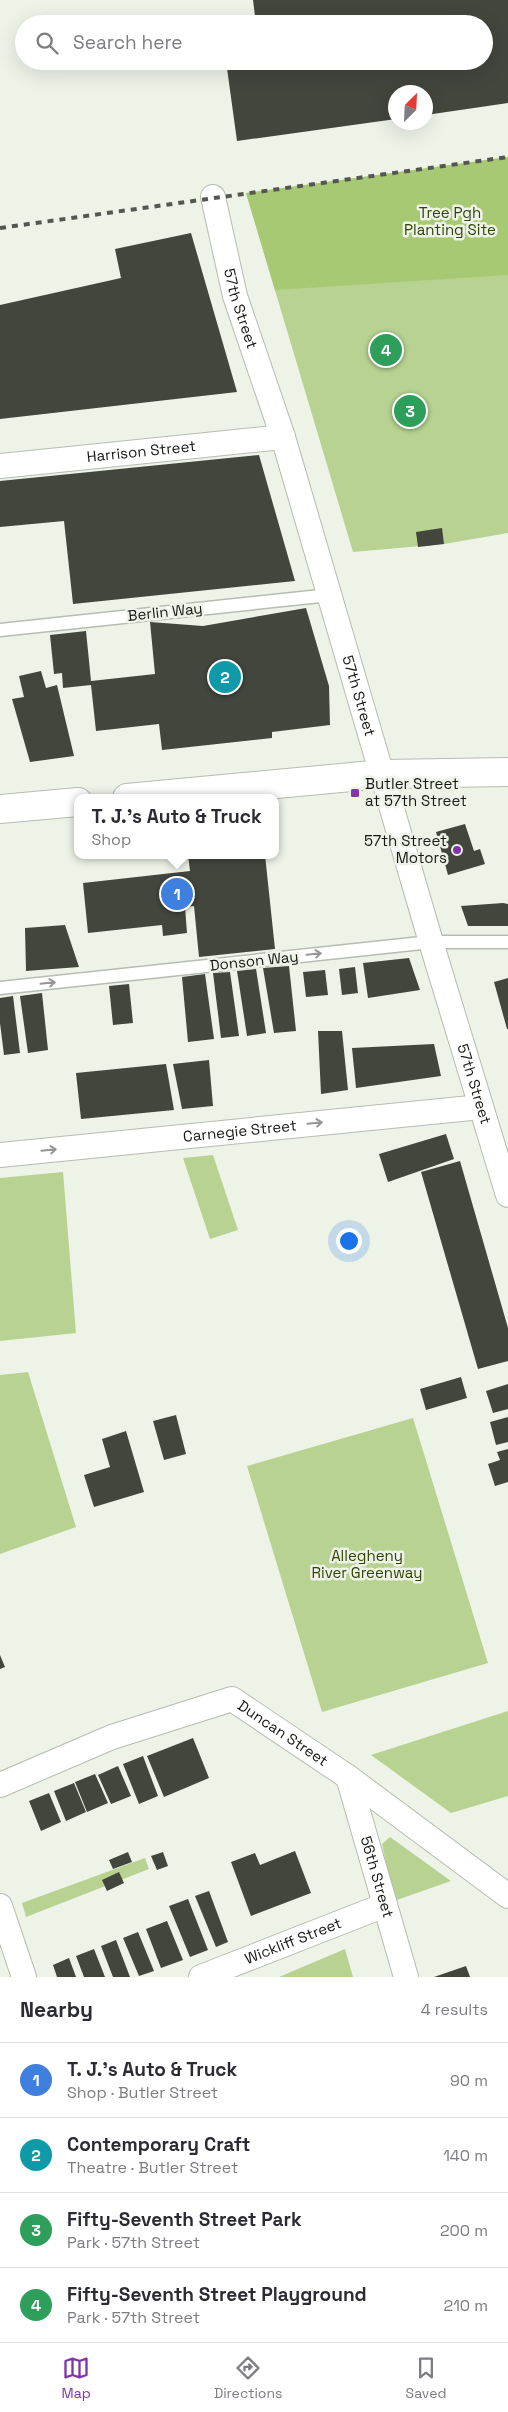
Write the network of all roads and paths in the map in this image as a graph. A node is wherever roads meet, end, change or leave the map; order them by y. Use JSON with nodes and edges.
{"nodes":[{"id":1,"x":213,"y":198,"type":"dead end"},
{"id":2,"x":283,"y":437,"type":"junction"},
{"id":3,"x":0,"y":466,"type":"edge"},
{"id":4,"x":330,"y":595,"type":"junction"},
{"id":5,"x":0,"y":630,"type":"edge"},
{"id":6,"x":508,"y":772,"type":"edge"},
{"id":7,"x":383,"y":774,"type":"junction"},
{"id":8,"x":170,"y":794,"type":"edge"},
{"id":9,"x":74,"y":802,"type":"edge"},
{"id":10,"x":0,"y":809,"type":"edge"},
{"id":11,"x":430,"y":942,"type":"junction"},
{"id":12,"x":508,"y":942,"type":"edge"},
{"id":13,"x":0,"y":988,"type":"edge"},
{"id":14,"x":480,"y":1107,"type":"junction"},
{"id":15,"x":0,"y":1155,"type":"edge"},
{"id":16,"x":508,"y":1194,"type":"edge"},
{"id":17,"x":348,"y":1777,"type":"junction"},
{"id":18,"x":0,"y":1785,"type":"edge"},
{"id":19,"x":508,"y":1896,"type":"edge"},
{"id":20,"x":385,"y":1905,"type":"junction"},
{"id":21,"x":0,"y":1906,"type":"edge"},
{"id":22,"x":24,"y":1977,"type":"edge"},
{"id":23,"x":201,"y":1977,"type":"edge"},
{"id":24,"x":406,"y":1977,"type":"edge"}],
"edges":[{"from":1,"to":2,"type":"street","name":"57th Street"},
{"from":2,"to":3,"type":"street","name":"Harrison Street"},
{"from":2,"to":4,"type":"street","name":"57th Street"},
{"from":4,"to":5,"type":"lane","name":"Berlin Way"},
{"from":4,"to":7,"type":"street","name":"57th Street"},
{"from":6,"to":7,"type":"main road"},
{"from":7,"to":8,"type":"main road"},
{"from":7,"to":11,"type":"street","name":"57th Street"},
{"from":9,"to":10,"type":"main road"},
{"from":11,"to":12,"type":"lane","name":"Donson Way"},
{"from":13,"to":11,"type":"lane","name":"Donson Way","one_way":true},
{"from":11,"to":14,"type":"street","name":"57th Street"},
{"from":15,"to":14,"type":"street","name":"Carnegie Street","one_way":true},
{"from":14,"to":16,"type":"street","name":"57th Street"},
{"from":17,"to":18,"type":"street","name":"Duncan Street"},
{"from":17,"to":19,"type":"street","name":"Duncan Street"},
{"from":17,"to":20,"type":"street","name":"56th Street"},
{"from":20,"to":23,"type":"street","name":"Wickliff Street"},
{"from":20,"to":24,"type":"street","name":"56th Street"},
{"from":21,"to":22,"type":"street"}]}
